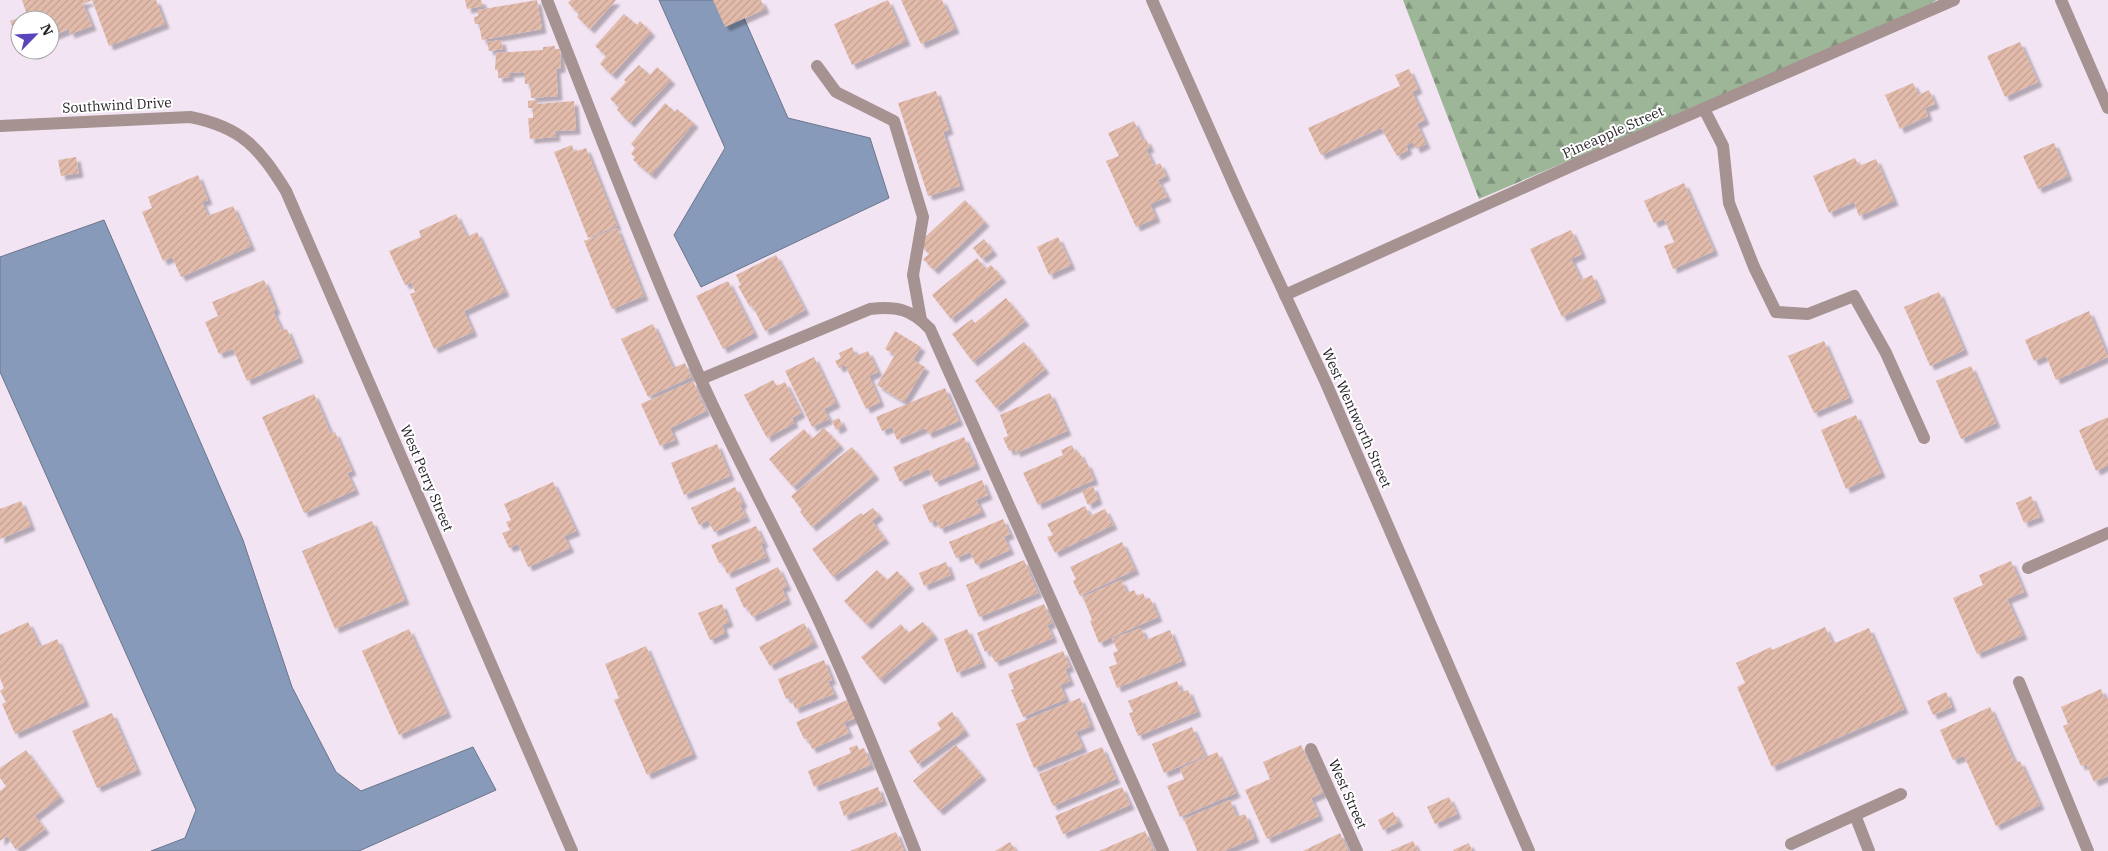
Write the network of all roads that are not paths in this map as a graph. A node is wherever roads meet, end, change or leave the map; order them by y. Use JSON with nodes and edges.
{"nodes":[{"id":1,"x":547,"y":0,"type":"edge"},
{"id":2,"x":1152,"y":0,"type":"edge"},
{"id":3,"x":1954,"y":0,"type":"edge"},
{"id":4,"x":2061,"y":0,"type":"edge"},
{"id":5,"x":817,"y":66,"type":"dead end"},
{"id":6,"x":2108,"y":108,"type":"edge"},
{"id":7,"x":1704,"y":109,"type":"junction"},
{"id":8,"x":0,"y":126,"type":"edge"},
{"id":9,"x":233,"y":131,"type":"joint"},
{"id":10,"x":1285,"y":295,"type":"junction"},
{"id":11,"x":921,"y":320,"type":"junction"},
{"id":12,"x":701,"y":379,"type":"junction"},
{"id":13,"x":1924,"y":438,"type":"dead end"},
{"id":14,"x":2108,"y":532,"type":"edge"},
{"id":15,"x":2028,"y":568,"type":"dead end"},
{"id":16,"x":2019,"y":682,"type":"dead end"},
{"id":17,"x":1311,"y":749,"type":"dead end"},
{"id":18,"x":1901,"y":794,"type":"dead end"},
{"id":19,"x":1855,"y":815,"type":"junction"},
{"id":20,"x":1791,"y":844,"type":"dead end"},
{"id":21,"x":572,"y":851,"type":"edge"},
{"id":22,"x":915,"y":851,"type":"edge"},
{"id":23,"x":1163,"y":851,"type":"edge"},
{"id":24,"x":1357,"y":851,"type":"edge"},
{"id":25,"x":1529,"y":851,"type":"edge"},
{"id":26,"x":1869,"y":851,"type":"edge"},
{"id":27,"x":2088,"y":851,"type":"edge"}],
"edges":[{"from":1,"to":12,"type":"street"},
{"from":2,"to":10,"type":"street","name":"West Wentworth Street"},
{"from":3,"to":7,"type":"street","name":"Pineapple Street"},
{"from":4,"to":6,"type":"street"},
{"from":5,"to":11,"type":"street"},
{"from":7,"to":10,"type":"street","name":"Pineapple Street"},
{"from":7,"to":13,"type":"street"},
{"from":8,"to":9,"type":"street","name":"Southwind Drive"},
{"from":9,"to":21,"type":"street","name":"West Perry Street"},
{"from":10,"to":25,"type":"street","name":"West Wentworth Street"},
{"from":11,"to":12,"type":"street"},
{"from":11,"to":23,"type":"street"},
{"from":12,"to":22,"type":"street"},
{"from":14,"to":15,"type":"street"},
{"from":16,"to":27,"type":"street"},
{"from":17,"to":24,"type":"street","name":"West Street"},
{"from":18,"to":19,"type":"street"},
{"from":19,"to":20,"type":"street"},
{"from":19,"to":26,"type":"street"}]}
